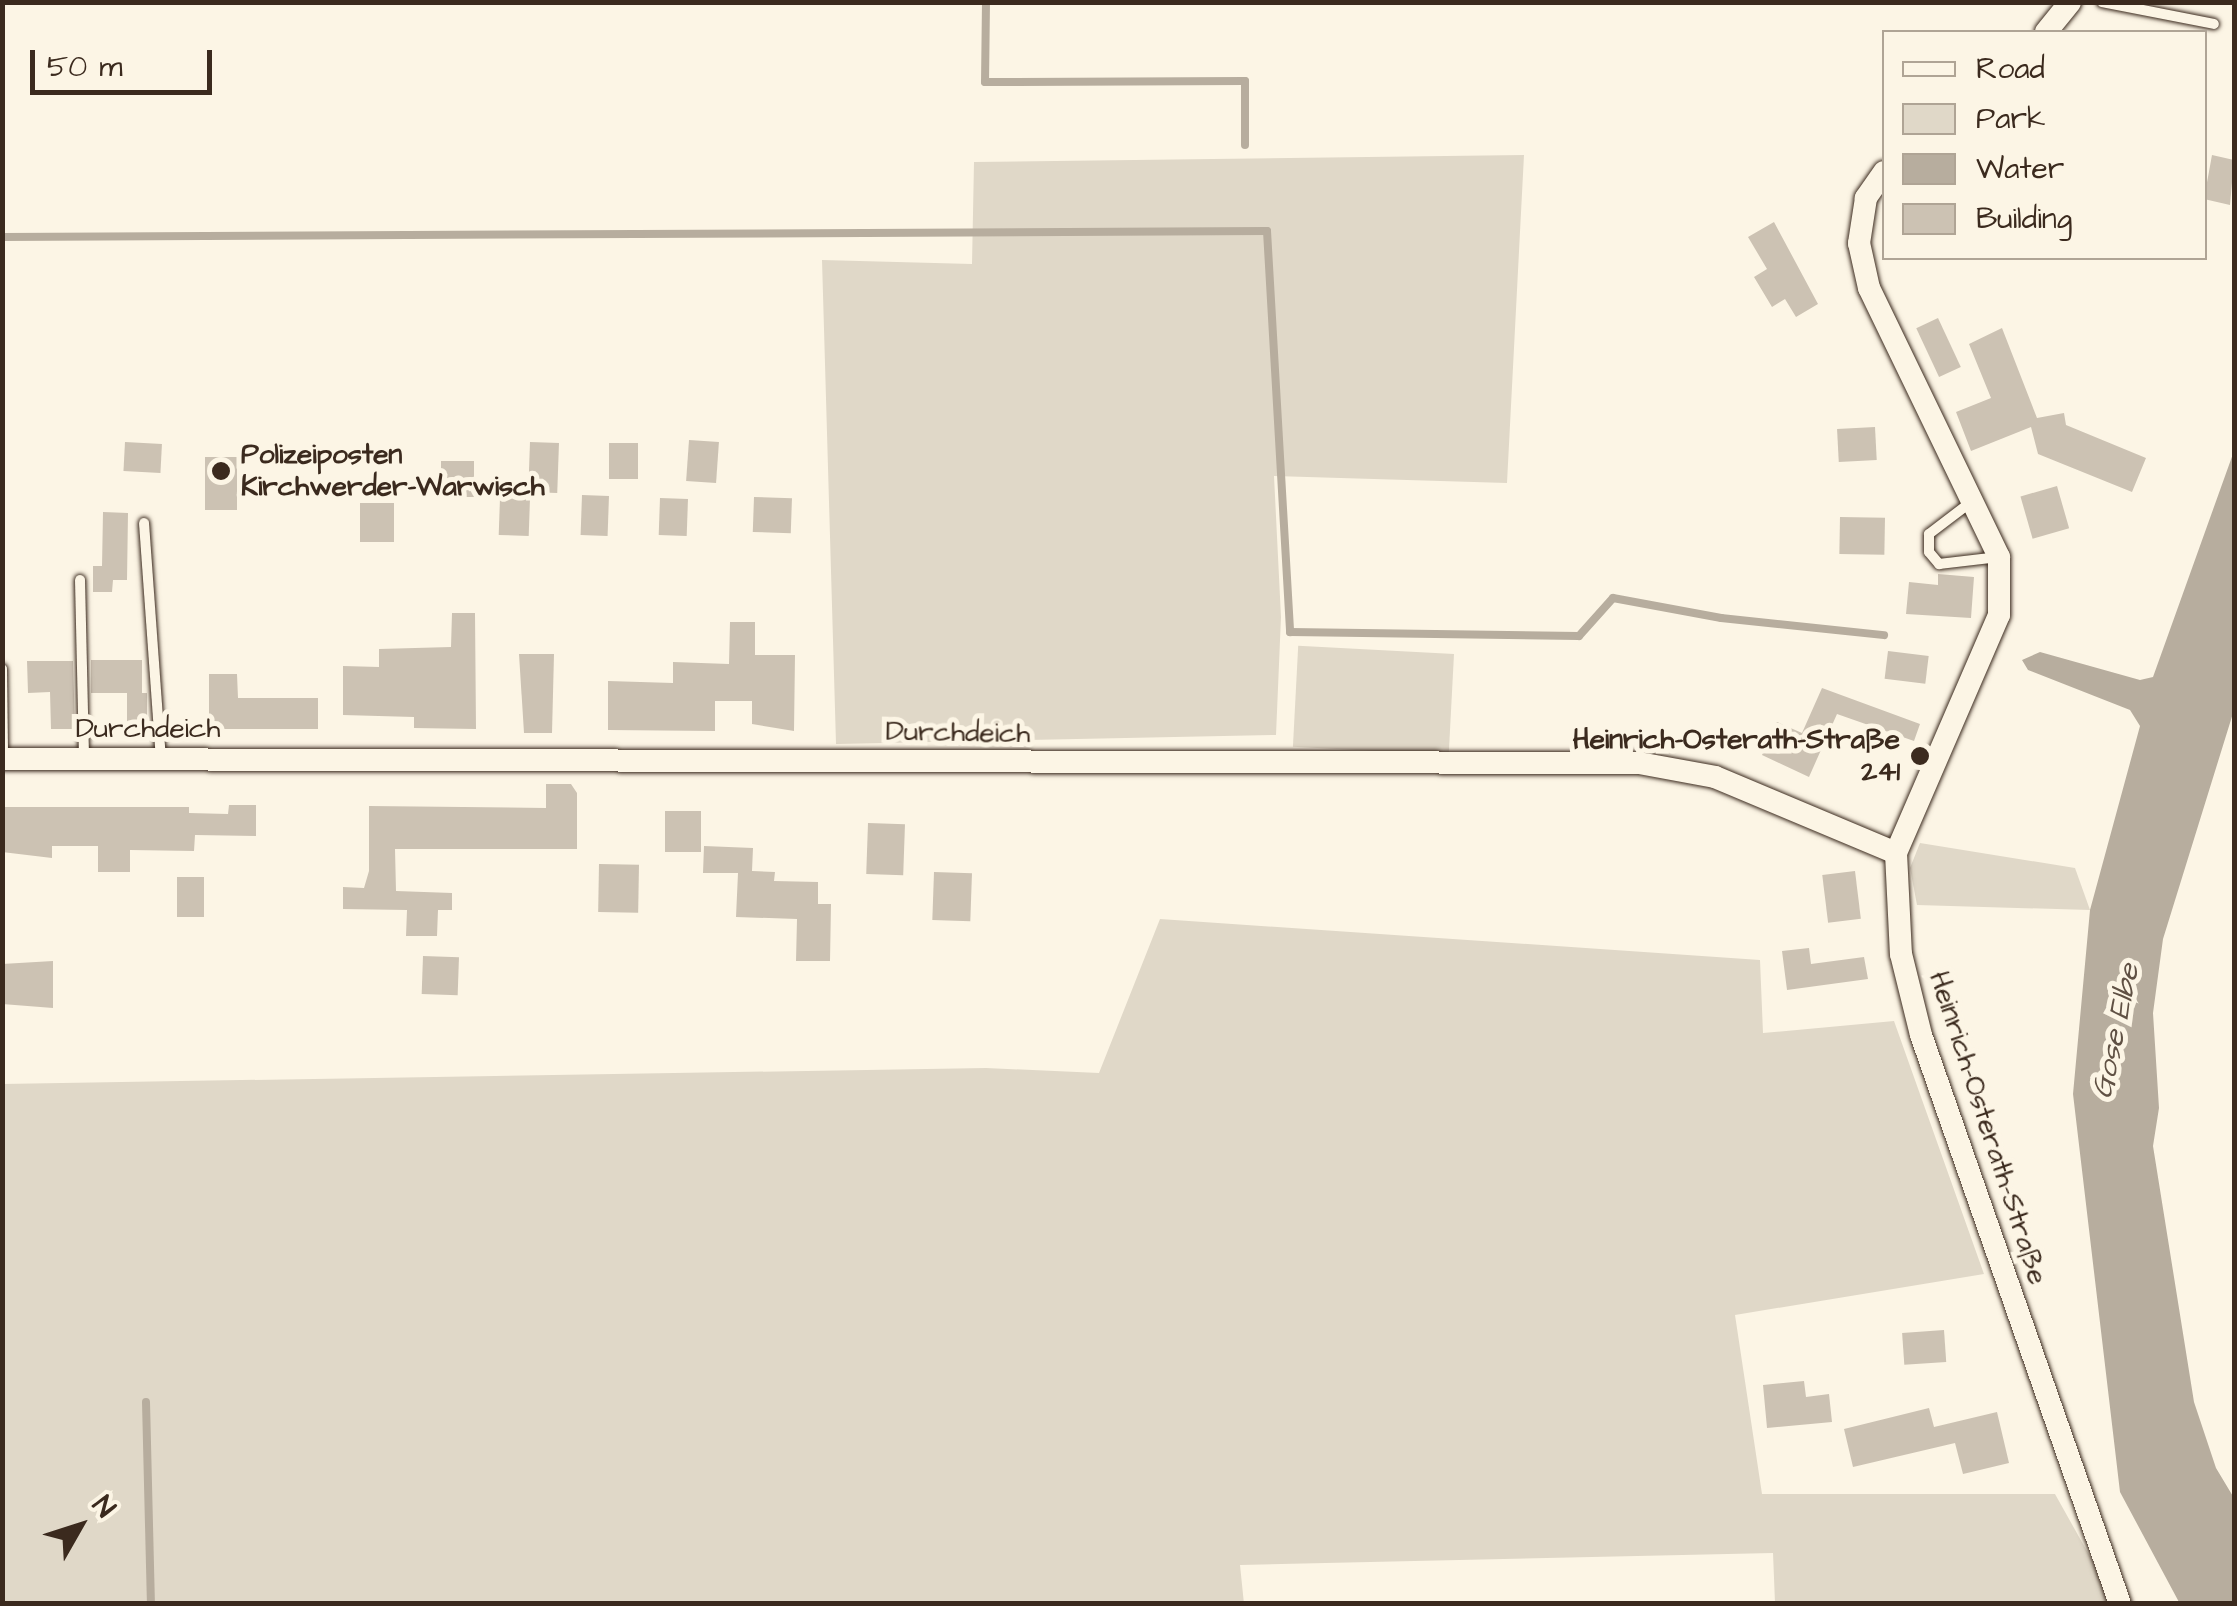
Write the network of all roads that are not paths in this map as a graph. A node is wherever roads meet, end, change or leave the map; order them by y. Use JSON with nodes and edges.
{"nodes":[{"id":1,"x":2070,"y":2,"type":"edge"},
{"id":2,"x":2102,"y":2,"type":"edge"},
{"id":3,"x":2214,"y":24,"type":"dead end"},
{"id":4,"x":2048,"y":30,"type":"edge"},
{"id":5,"x":1882,"y":175,"type":"edge"},
{"id":6,"x":1972,"y":502,"type":"junction"},
{"id":7,"x":144,"y":523,"type":"dead end"},
{"id":8,"x":1998,"y":557,"type":"junction"},
{"id":9,"x":80,"y":580,"type":"dead end"},
{"id":10,"x":2,"y":670,"type":"edge"},
{"id":11,"x":2,"y":758,"type":"edge"},
{"id":12,"x":84,"y":759,"type":"junction"},
{"id":13,"x":161,"y":760,"type":"junction"},
{"id":14,"x":1896,"y":853,"type":"junction"},
{"id":15,"x":2120,"y":1604,"type":"edge"}],
"edges":[{"from":1,"to":4,"type":"street"},
{"from":2,"to":3,"type":"lane"},
{"from":5,"to":6,"type":"street","name":"Heinrich-Osterath-Straße"},
{"from":6,"to":8,"type":"street","name":"Heinrich-Osterath-Straße"},
{"from":6,"to":8,"type":"lane"},
{"from":7,"to":13,"type":"lane"},
{"from":8,"to":14,"type":"street","name":"Heinrich-Osterath-Straße"},
{"from":9,"to":12,"type":"lane"},
{"from":10,"to":11,"type":"lane"},
{"from":11,"to":12,"type":"street","name":"Durchdeich"},
{"from":12,"to":13,"type":"street","name":"Durchdeich"},
{"from":13,"to":14,"type":"street","name":"Durchdeich"},
{"from":14,"to":15,"type":"street","name":"Heinrich-Osterath-Straße"}]}
